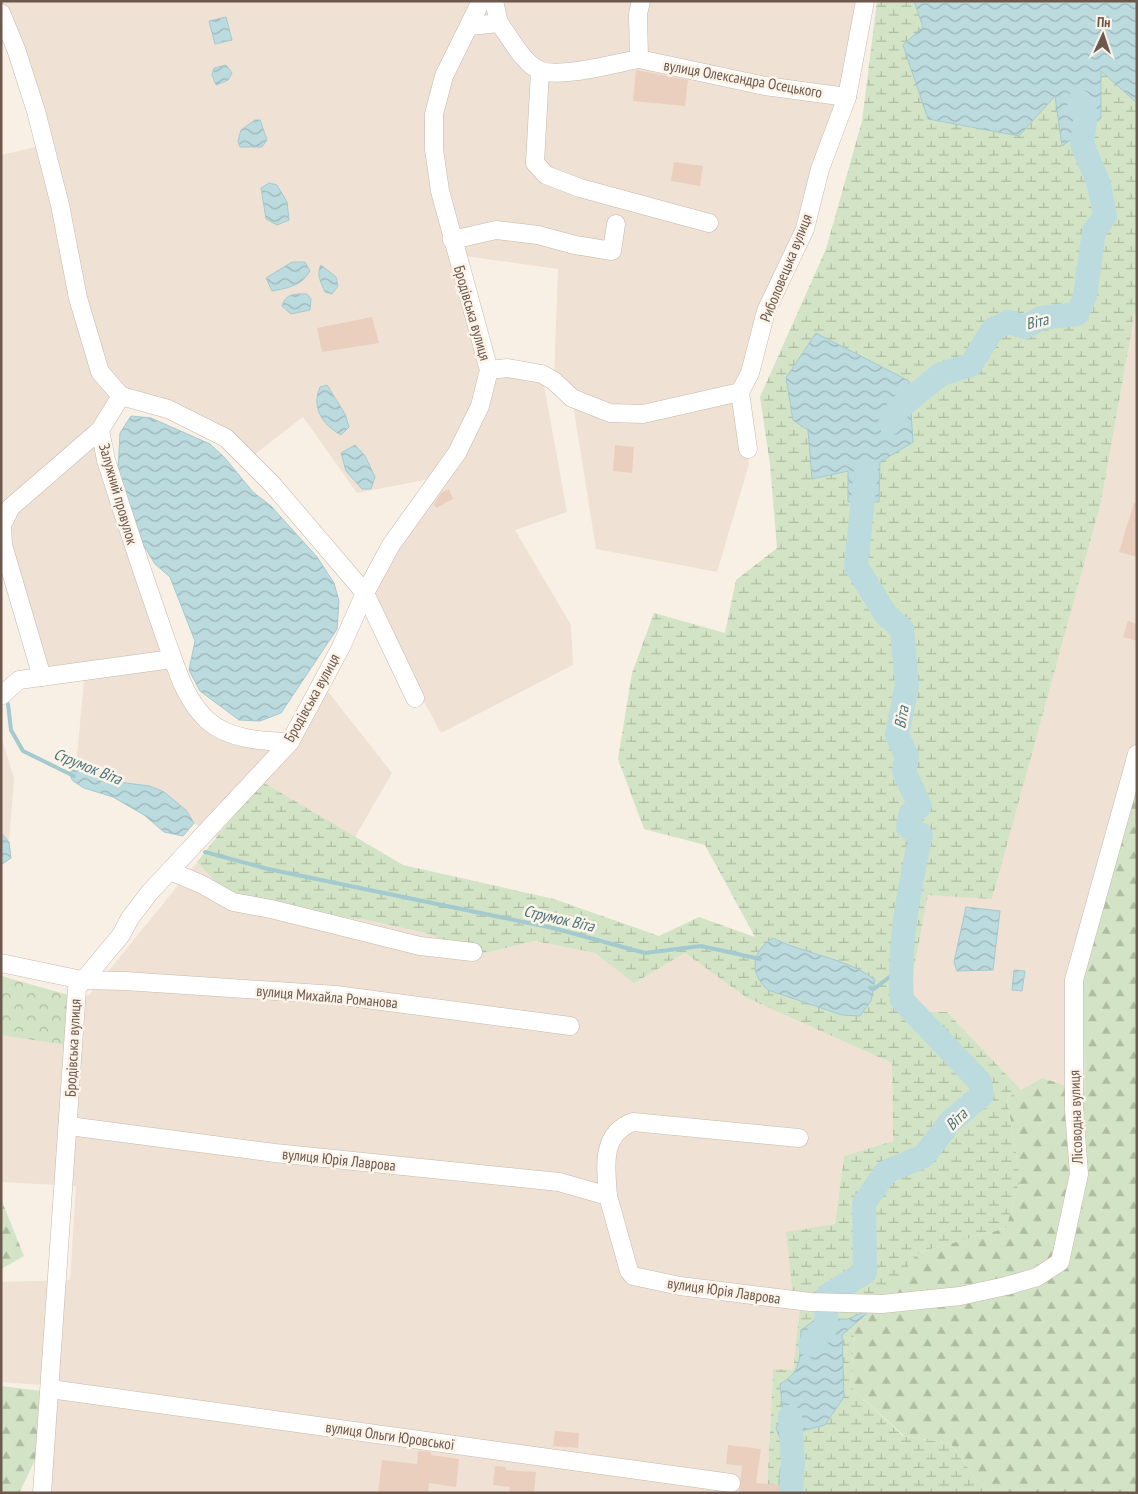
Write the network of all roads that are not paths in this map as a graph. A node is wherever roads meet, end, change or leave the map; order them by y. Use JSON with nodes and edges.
{"nodes":[{"id":1,"x":481,"y":1,"type":"edge"},
{"id":2,"x":494,"y":1,"type":"edge"},
{"id":3,"x":641,"y":1,"type":"edge"},
{"id":4,"x":865,"y":1,"type":"edge"},
{"id":5,"x":1,"y":13,"type":"edge"},
{"id":6,"x":499,"y":23,"type":"junction"},
{"id":7,"x":470,"y":26,"type":"junction"},
{"id":8,"x":639,"y":59,"type":"junction"},
{"id":9,"x":540,"y":71,"type":"junction"},
{"id":10,"x":847,"y":97,"type":"junction"},
{"id":11,"x":616,"y":224,"type":"dead end"},
{"id":12,"x":709,"y":224,"type":"dead end"},
{"id":13,"x":452,"y":240,"type":"junction"},
{"id":14,"x":489,"y":370,"type":"junction"},
{"id":15,"x":740,"y":392,"type":"junction"},
{"id":16,"x":121,"y":396,"type":"junction"},
{"id":17,"x":100,"y":430,"type":"junction"},
{"id":18,"x":748,"y":449,"type":"dead end"},
{"id":19,"x":365,"y":593,"type":"junction"},
{"id":20,"x":172,"y":659,"type":"junction"},
{"id":21,"x":42,"y":677,"type":"junction"},
{"id":22,"x":1,"y":696,"type":"edge"},
{"id":23,"x":415,"y":698,"type":"dead end"},
{"id":24,"x":290,"y":742,"type":"junction"},
{"id":25,"x":1137,"y":754,"type":"edge"},
{"id":26,"x":170,"y":871,"type":"junction"},
{"id":27,"x":473,"y":952,"type":"dead end"},
{"id":28,"x":1,"y":962,"type":"edge"},
{"id":29,"x":82,"y":980,"type":"junction"},
{"id":30,"x":570,"y":1026,"type":"dead end"},
{"id":31,"x":69,"y":1126,"type":"junction"},
{"id":32,"x":799,"y":1138,"type":"dead end"},
{"id":33,"x":608,"y":1196,"type":"junction"},
{"id":34,"x":810,"y":1302,"type":"joint"},
{"id":35,"x":50,"y":1389,"type":"junction"},
{"id":36,"x":730,"y":1483,"type":"dead end"},
{"id":37,"x":42,"y":1493,"type":"edge"}],
"edges":[{"from":1,"to":7,"type":"street","name":"Бродівська вулиця"},
{"from":2,"to":6,"type":"street"},
{"from":3,"to":8,"type":"street"},
{"from":4,"to":10,"type":"street","name":"Риболовецька вулиця"},
{"from":5,"to":16,"type":"street"},
{"from":6,"to":7,"type":"street"},
{"from":6,"to":9,"type":"street"},
{"from":7,"to":13,"type":"street","name":"Бродівська вулиця"},
{"from":8,"to":9,"type":"street","name":"вулиця Олександра Осецького"},
{"from":8,"to":10,"type":"street","name":"вулиця Олександра Осецького"},
{"from":9,"to":12,"type":"street"},
{"from":10,"to":15,"type":"street","name":"Риболовецька вулиця"},
{"from":11,"to":13,"type":"street"},
{"from":13,"to":14,"type":"street","name":"Бродівська вулиця"},
{"from":14,"to":15,"type":"street"},
{"from":14,"to":19,"type":"street","name":"Бродівська вулиця"},
{"from":15,"to":18,"type":"street"},
{"from":16,"to":17,"type":"street","name":"Залужний провулок"},
{"from":16,"to":19,"type":"street"},
{"from":17,"to":20,"type":"street","name":"Залужний провулок"},
{"from":17,"to":21,"type":"street"},
{"from":19,"to":23,"type":"street"},
{"from":19,"to":24,"type":"street","name":"Бродівська вулиця"},
{"from":20,"to":21,"type":"street"},
{"from":20,"to":24,"type":"street","name":"Залужний провулок"},
{"from":21,"to":22,"type":"street"},
{"from":24,"to":26,"type":"street","name":"Бродівська вулиця"},
{"from":25,"to":34,"type":"street","name":"Лісоводна вулиця"},
{"from":26,"to":27,"type":"street"},
{"from":26,"to":29,"type":"street","name":"Бродівська вулиця"},
{"from":28,"to":29,"type":"street","name":"вулиця Михайла Романова"},
{"from":29,"to":30,"type":"street","name":"вулиця Михайла Романова"},
{"from":29,"to":31,"type":"street","name":"Бродівська вулиця"},
{"from":31,"to":33,"type":"street","name":"вулиця Юрія Лаврова"},
{"from":31,"to":35,"type":"street","name":"Бродівська вулиця"},
{"from":32,"to":33,"type":"street","name":"вулиця Юрія Лаврова"},
{"from":33,"to":34,"type":"street","name":"вулиця Юрія Лаврова"},
{"from":35,"to":36,"type":"street","name":"вулиця Ольги Юровської"},
{"from":35,"to":37,"type":"street","name":"Бродівська вулиця"}]}
